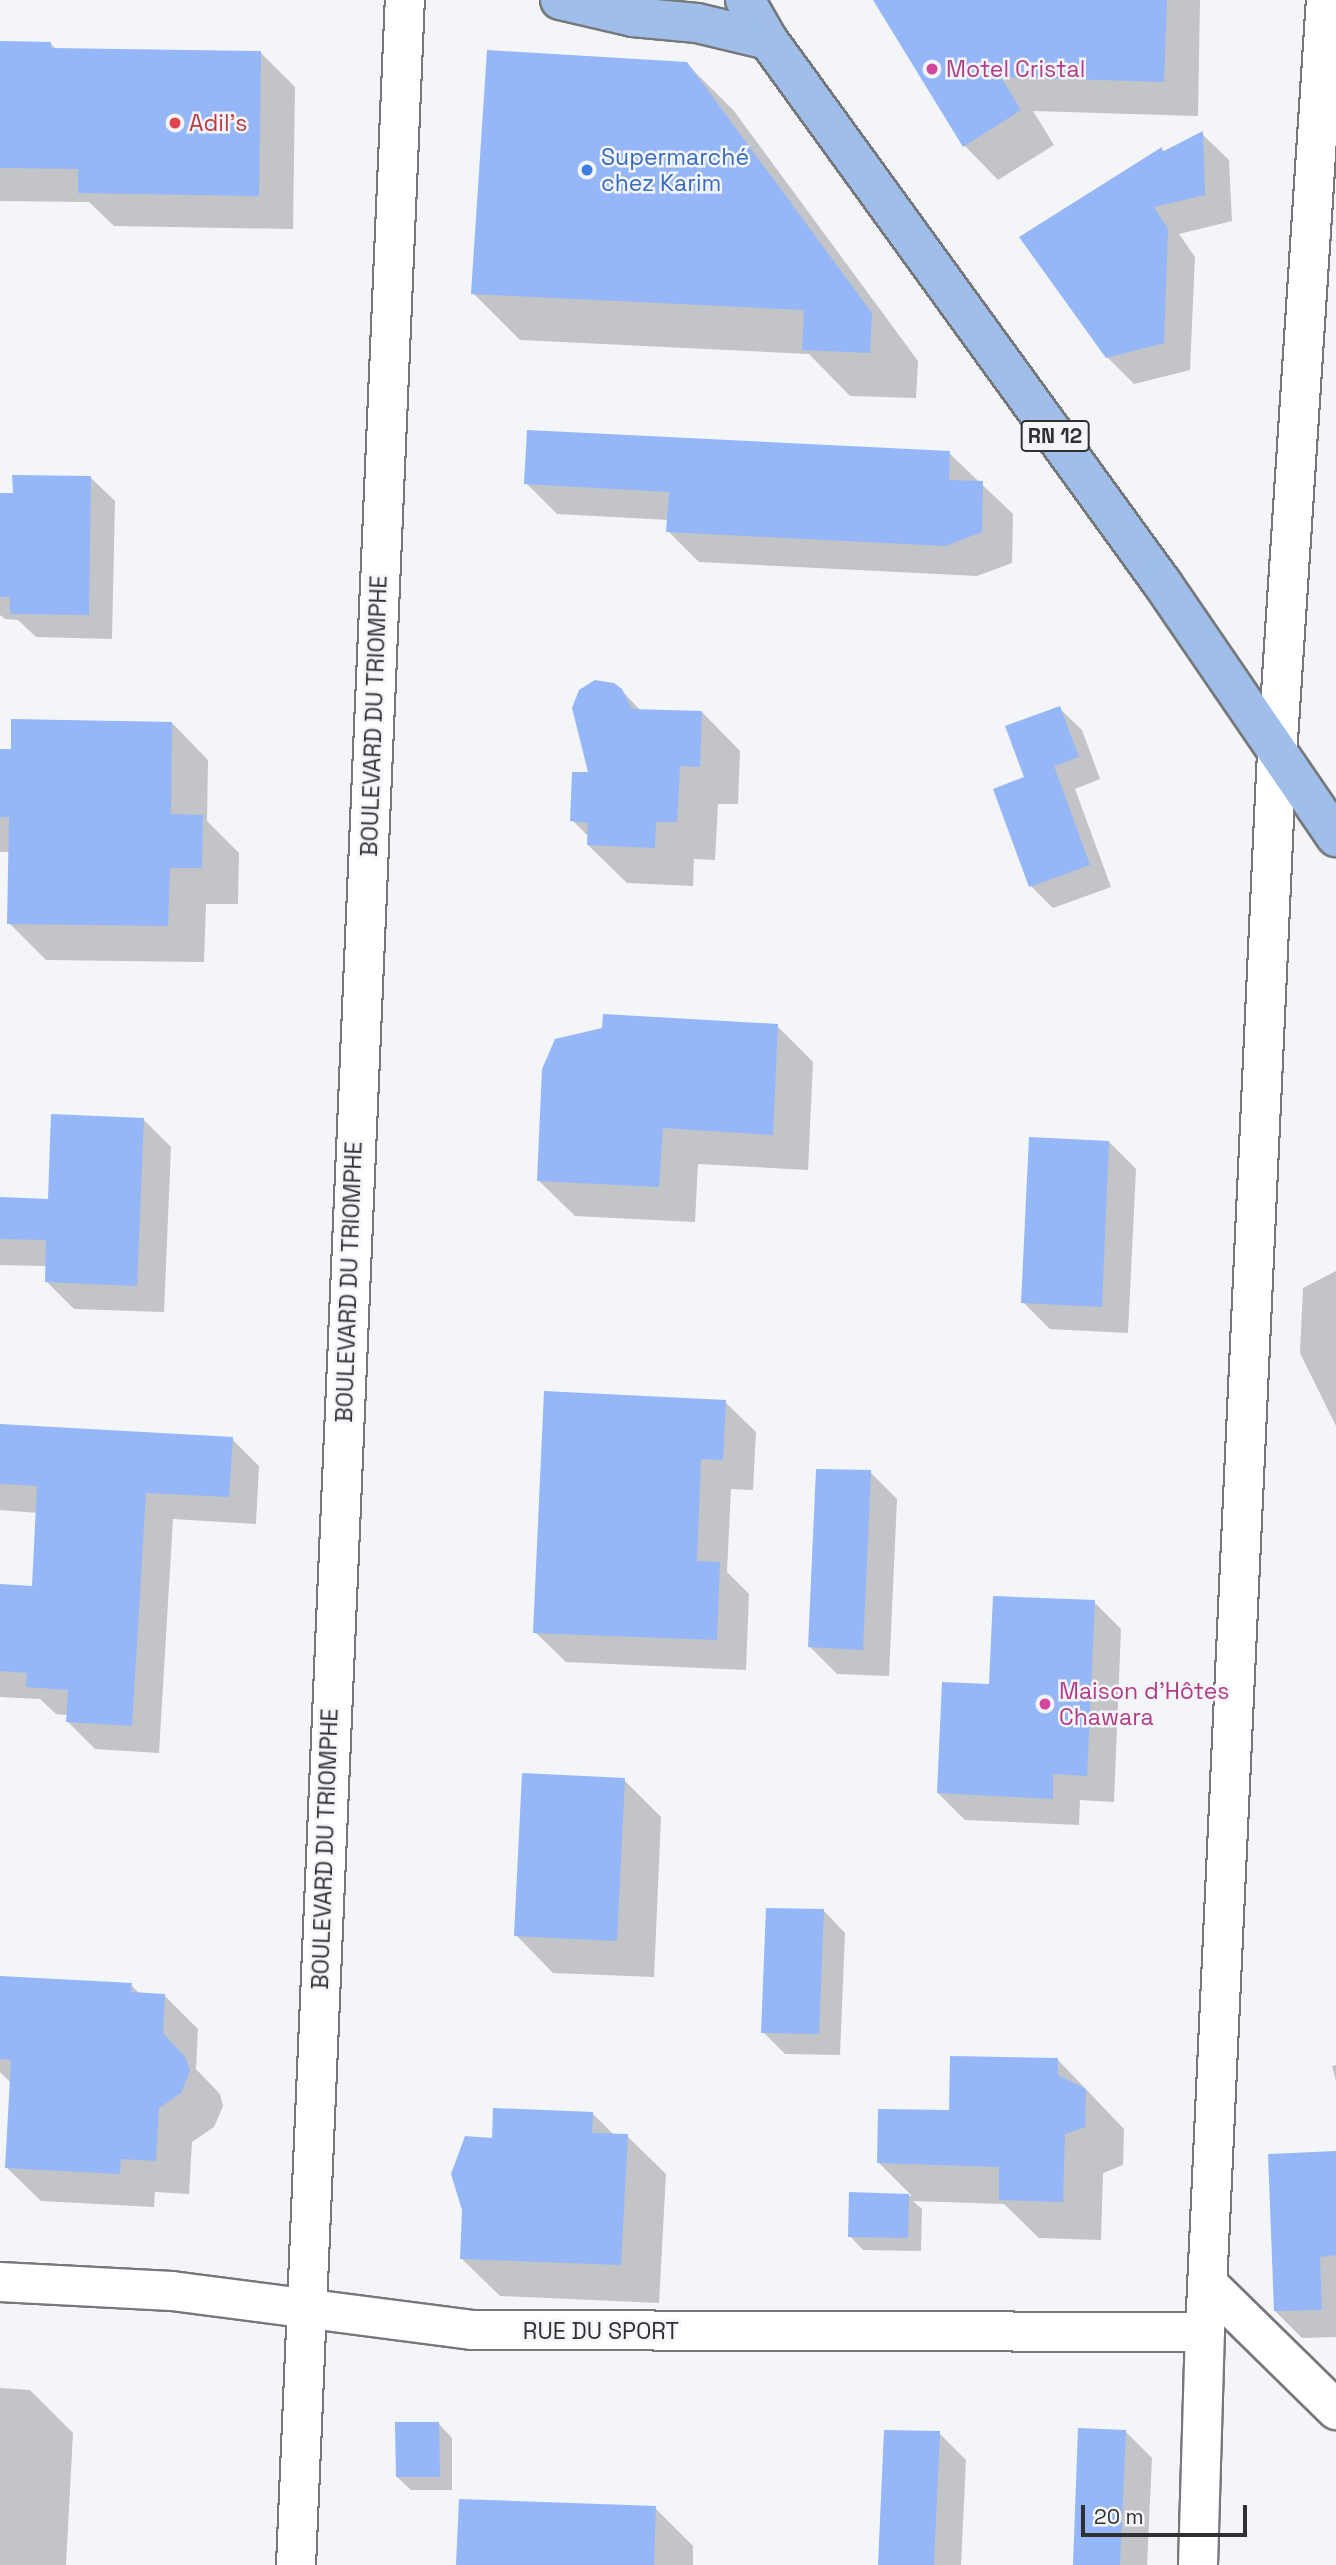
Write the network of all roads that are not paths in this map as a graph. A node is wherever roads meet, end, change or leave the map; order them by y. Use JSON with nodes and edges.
{"nodes":[{"id":1,"x":405,"y":0,"type":"edge"},
{"id":2,"x":560,"y":0,"type":"edge"},
{"id":3,"x":745,"y":0,"type":"edge"},
{"id":4,"x":1326,"y":0,"type":"edge"},
{"id":5,"x":768,"y":40,"type":"junction"},
{"id":6,"x":1277,"y":755,"type":"junction"},
{"id":7,"x":1336,"y":837,"type":"edge"},
{"id":8,"x":0,"y":2282,"type":"edge"},
{"id":9,"x":1208,"y":2284,"type":"junction"},
{"id":10,"x":305,"y":2308,"type":"junction"},
{"id":11,"x":1205,"y":2332,"type":"junction"},
{"id":12,"x":1336,"y":2410,"type":"edge"},
{"id":13,"x":296,"y":2565,"type":"edge"},
{"id":14,"x":1198,"y":2565,"type":"edge"}],
"edges":[{"from":1,"to":10,"type":"street","name":"BOULEVARD DU TRIOMPHE"},
{"from":2,"to":5,"type":"main road"},
{"from":3,"to":5,"type":"main road"},
{"from":4,"to":6,"type":"street"},
{"from":5,"to":6,"type":"main road","number":"RN 12"},
{"from":6,"to":7,"type":"main road","number":"RN 12"},
{"from":6,"to":9,"type":"street"},
{"from":8,"to":10,"type":"street","name":"RUE DU SPORT"},
{"from":9,"to":11,"type":"street"},
{"from":9,"to":12,"type":"street"},
{"from":10,"to":11,"type":"street","name":"RUE DU SPORT"},
{"from":10,"to":13,"type":"street","name":"BOULEVARD DU TRIOMPHE"},
{"from":11,"to":14,"type":"street"}]}
